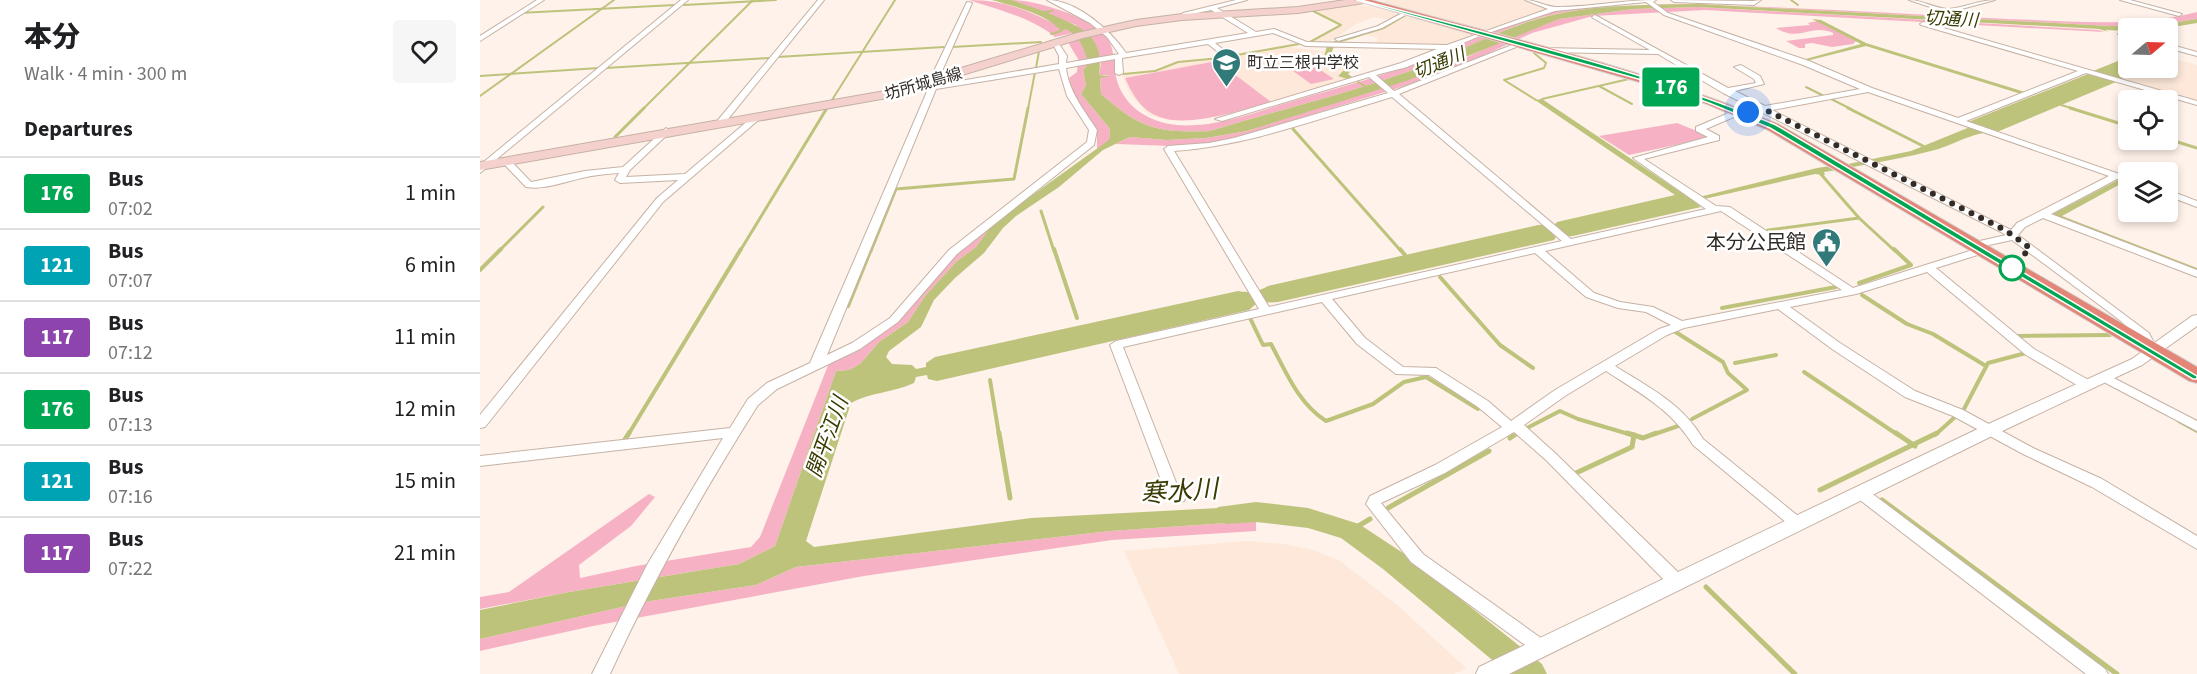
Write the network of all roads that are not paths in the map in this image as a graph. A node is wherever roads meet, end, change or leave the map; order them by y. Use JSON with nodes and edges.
{"nodes":[{"id":1,"x":542,"y":0,"type":"edge"},
{"id":2,"x":685,"y":0,"type":"edge"},
{"id":3,"x":821,"y":0,"type":"edge"},
{"id":4,"x":1050,"y":0,"type":"edge"},
{"id":5,"x":1244,"y":0,"type":"edge"},
{"id":6,"x":1361,"y":0,"type":"edge"},
{"id":7,"x":1528,"y":0,"type":"edge"},
{"id":8,"x":1650,"y":0,"type":"edge"},
{"id":9,"x":1674,"y":0,"type":"edge"},
{"id":10,"x":1758,"y":0,"type":"edge"},
{"id":11,"x":1912,"y":0,"type":"edge"},
{"id":12,"x":1992,"y":0,"type":"edge"},
{"id":13,"x":2123,"y":0,"type":"edge"},
{"id":14,"x":969,"y":3,"type":"dead end"},
{"id":15,"x":1210,"y":7,"type":"junction"},
{"id":16,"x":1554,"y":9,"type":"junction"},
{"id":17,"x":1947,"y":10,"type":"junction"},
{"id":18,"x":1406,"y":13,"type":"junction"},
{"id":19,"x":1224,"y":14,"type":"junction"},
{"id":20,"x":2179,"y":14,"type":"dead end"},
{"id":21,"x":1961,"y":15,"type":"dead end"},
{"id":22,"x":1182,"y":17,"type":"junction"},
{"id":23,"x":1595,"y":17,"type":"dead end"},
{"id":24,"x":1923,"y":24,"type":"dead end"},
{"id":25,"x":1103,"y":29,"type":"junction"},
{"id":26,"x":1254,"y":34,"type":"junction"},
{"id":27,"x":1482,"y":34,"type":"junction"},
{"id":28,"x":480,"y":39,"type":"edge"},
{"id":29,"x":1055,"y":42,"type":"junction"},
{"id":30,"x":1210,"y":42,"type":"junction"},
{"id":31,"x":1327,"y":44,"type":"junction"},
{"id":32,"x":1519,"y":44,"type":"junction"},
{"id":33,"x":1450,"y":47,"type":"junction"},
{"id":34,"x":2178,"y":49,"type":"edge"},
{"id":35,"x":1541,"y":50,"type":"junction"},
{"id":36,"x":1660,"y":52,"type":"junction"},
{"id":37,"x":2197,"y":54,"type":"edge"},
{"id":38,"x":1119,"y":56,"type":"junction"},
{"id":39,"x":1228,"y":58,"type":"dead end"},
{"id":40,"x":1063,"y":65,"type":"junction"},
{"id":41,"x":1738,"y":67,"type":"dead end"},
{"id":42,"x":2085,"y":71,"type":"junction"},
{"id":43,"x":1119,"y":73,"type":"dead end"},
{"id":44,"x":1371,"y":76,"type":"junction"},
{"id":45,"x":944,"y":77,"type":"junction"},
{"id":46,"x":959,"y":83,"type":"junction"},
{"id":47,"x":1869,"y":90,"type":"junction"},
{"id":48,"x":1726,"y":91,"type":"junction"},
{"id":49,"x":1393,"y":93,"type":"junction"},
{"id":50,"x":2197,"y":103,"type":"edge"},
{"id":51,"x":1764,"y":109,"type":"junction"},
{"id":52,"x":1740,"y":112,"type":"junction"},
{"id":53,"x":759,"y":116,"type":"junction"},
{"id":54,"x":1219,"y":119,"type":"dead end"},
{"id":55,"x":1959,"y":121,"type":"junction"},
{"id":56,"x":722,"y":122,"type":"junction"},
{"id":57,"x":666,"y":131,"type":"junction"},
{"id":58,"x":506,"y":160,"type":"junction"},
{"id":59,"x":482,"y":167,"type":"edge"},
{"id":60,"x":626,"y":169,"type":"junction"},
{"id":61,"x":2117,"y":176,"type":"joint"},
{"id":62,"x":687,"y":177,"type":"junction"},
{"id":63,"x":2178,"y":197,"type":"edge"},
{"id":64,"x":2197,"y":204,"type":"edge"},
{"id":65,"x":1713,"y":209,"type":"junction"},
{"id":66,"x":2043,"y":214,"type":"junction"},
{"id":67,"x":2012,"y":235,"type":"junction"},
{"id":68,"x":1566,"y":240,"type":"junction"},
{"id":69,"x":1979,"y":248,"type":"junction"},
{"id":70,"x":1536,"y":249,"type":"junction"},
{"id":71,"x":1928,"y":267,"type":"junction"},
{"id":72,"x":2197,"y":274,"type":"edge"},
{"id":73,"x":1851,"y":292,"type":"junction"},
{"id":74,"x":1325,"y":298,"type":"junction"},
{"id":75,"x":1781,"y":306,"type":"junction"},
{"id":76,"x":1264,"y":308,"type":"junction"},
{"id":77,"x":2197,"y":319,"type":"edge"},
{"id":78,"x":1682,"y":325,"type":"junction"},
{"id":79,"x":2152,"y":351,"type":"junction"},
{"id":80,"x":816,"y":364,"type":"junction"},
{"id":81,"x":1607,"y":366,"type":"junction"},
{"id":82,"x":2197,"y":376,"type":"edge"},
{"id":83,"x":2104,"y":377,"type":"junction"},
{"id":84,"x":2087,"y":385,"type":"junction"},
{"id":85,"x":480,"y":424,"type":"edge"},
{"id":86,"x":1512,"y":426,"type":"junction"},
{"id":87,"x":2197,"y":427,"type":"edge"},
{"id":88,"x":1990,"y":430,"type":"junction"},
{"id":89,"x":733,"y":432,"type":"junction"},
{"id":90,"x":480,"y":461,"type":"edge"},
{"id":91,"x":1860,"y":493,"type":"junction"},
{"id":92,"x":1179,"y":497,"type":"dead end"},
{"id":93,"x":1798,"y":524,"type":"junction"},
{"id":94,"x":2197,"y":543,"type":"edge"},
{"id":95,"x":1677,"y":582,"type":"junction"},
{"id":96,"x":1542,"y":648,"type":"junction"},
{"id":97,"x":601,"y":674,"type":"edge"},
{"id":98,"x":1487,"y":674,"type":"edge"},
{"id":99,"x":2099,"y":674,"type":"edge"}],
"edges":[{"from":1,"to":28,"type":"street"},
{"from":2,"to":59,"type":"street"},
{"from":3,"to":56,"type":"street"},
{"from":4,"to":25,"type":"street"},
{"from":5,"to":15,"type":"street"},
{"from":6,"to":18,"type":"highway"},
{"from":6,"to":19,"type":"main road","name":"坊所城島線"},
{"from":7,"to":16,"type":"street"},
{"from":8,"to":16,"type":"street"},
{"from":8,"to":47,"type":"street"},
{"from":9,"to":10,"type":"street"},
{"from":11,"to":17,"type":"street"},
{"from":12,"to":17,"type":"street"},
{"from":13,"to":20,"type":"street"},
{"from":14,"to":45,"type":"street"},
{"from":15,"to":19,"type":"street"},
{"from":15,"to":22,"type":"street"},
{"from":16,"to":27,"type":"street"},
{"from":17,"to":21,"type":"street"},
{"from":18,"to":27,"type":"highway"},
{"from":18,"to":31,"type":"street"},
{"from":19,"to":22,"type":"main road","name":"坊所城島線"},
{"from":19,"to":26,"type":"street"},
{"from":22,"to":25,"type":"main road","name":"坊所城島線"},
{"from":23,"to":36,"type":"street"},
{"from":24,"to":42,"type":"street"},
{"from":25,"to":29,"type":"main road","name":"坊所城島線"},
{"from":25,"to":38,"type":"street"},
{"from":26,"to":30,"type":"street"},
{"from":26,"to":31,"type":"street"},
{"from":27,"to":32,"type":"highway"},
{"from":27,"to":33,"type":"street"},
{"from":29,"to":40,"type":"street"},
{"from":29,"to":45,"type":"main road","name":"坊所城島線"},
{"from":30,"to":38,"type":"street"},
{"from":30,"to":39,"type":"street"},
{"from":31,"to":33,"type":"street"},
{"from":32,"to":35,"type":"highway"},
{"from":32,"to":49,"type":"street"},
{"from":33,"to":44,"type":"street"},
{"from":34,"to":37,"type":"street"},
{"from":35,"to":36,"type":"street"},
{"from":35,"to":52,"type":"highway"},
{"from":36,"to":48,"type":"street"},
{"from":38,"to":40,"type":"street"},
{"from":38,"to":43,"type":"street"},
{"from":40,"to":46,"type":"street"},
{"from":40,"to":80,"type":"street"},
{"from":41,"to":48,"type":"street"},
{"from":42,"to":50,"type":"street"},
{"from":42,"to":55,"type":"street"},
{"from":44,"to":49,"type":"street"},
{"from":44,"to":54,"type":"street"},
{"from":45,"to":46,"type":"street"},
{"from":45,"to":53,"type":"main road","name":"坊所城島線"},
{"from":46,"to":80,"type":"street"},
{"from":47,"to":51,"type":"street"},
{"from":47,"to":55,"type":"street"},
{"from":48,"to":51,"type":"street"},
{"from":49,"to":68,"type":"street"},
{"from":49,"to":76,"type":"street"},
{"from":51,"to":52,"type":"street"},
{"from":51,"to":67,"type":"street"},
{"from":52,"to":65,"type":"street"},
{"from":52,"to":69,"type":"highway"},
{"from":53,"to":56,"type":"main road","name":"坊所城島線"},
{"from":53,"to":62,"type":"street"},
{"from":55,"to":61,"type":"street"},
{"from":56,"to":57,"type":"main road","name":"坊所城島線"},
{"from":57,"to":58,"type":"main road","name":"坊所城島線"},
{"from":57,"to":60,"type":"street"},
{"from":58,"to":59,"type":"main road","name":"坊所城島線"},
{"from":58,"to":60,"type":"street"},
{"from":60,"to":62,"type":"street"},
{"from":61,"to":66,"type":"street"},
{"from":62,"to":85,"type":"street"},
{"from":63,"to":64,"type":"street"},
{"from":65,"to":68,"type":"street"},
{"from":65,"to":73,"type":"street"},
{"from":66,"to":67,"type":"street"},
{"from":66,"to":72,"type":"street"},
{"from":67,"to":69,"type":"street"},
{"from":67,"to":79,"type":"street"},
{"from":68,"to":70,"type":"street"},
{"from":69,"to":71,"type":"street"},
{"from":69,"to":79,"type":"highway"},
{"from":70,"to":74,"type":"street"},
{"from":70,"to":78,"type":"street"},
{"from":71,"to":73,"type":"street"},
{"from":71,"to":84,"type":"street"},
{"from":73,"to":75,"type":"street"},
{"from":74,"to":76,"type":"street"},
{"from":74,"to":86,"type":"street"},
{"from":75,"to":78,"type":"street"},
{"from":75,"to":88,"type":"street"},
{"from":76,"to":92,"type":"street"},
{"from":77,"to":79,"type":"street"},
{"from":78,"to":81,"type":"street"},
{"from":79,"to":82,"type":"highway"},
{"from":79,"to":83,"type":"street"},
{"from":80,"to":89,"type":"street"},
{"from":81,"to":86,"type":"street"},
{"from":81,"to":93,"type":"street"},
{"from":83,"to":84,"type":"street"},
{"from":83,"to":87,"type":"street"},
{"from":84,"to":88,"type":"street"},
{"from":86,"to":95,"type":"street"},
{"from":86,"to":96,"type":"street"},
{"from":88,"to":91,"type":"street"},
{"from":88,"to":94,"type":"street"},
{"from":89,"to":90,"type":"street"},
{"from":89,"to":97,"type":"street"},
{"from":91,"to":93,"type":"street"},
{"from":91,"to":99,"type":"street"},
{"from":93,"to":95,"type":"street"},
{"from":95,"to":96,"type":"street"},
{"from":96,"to":98,"type":"street"}]}
